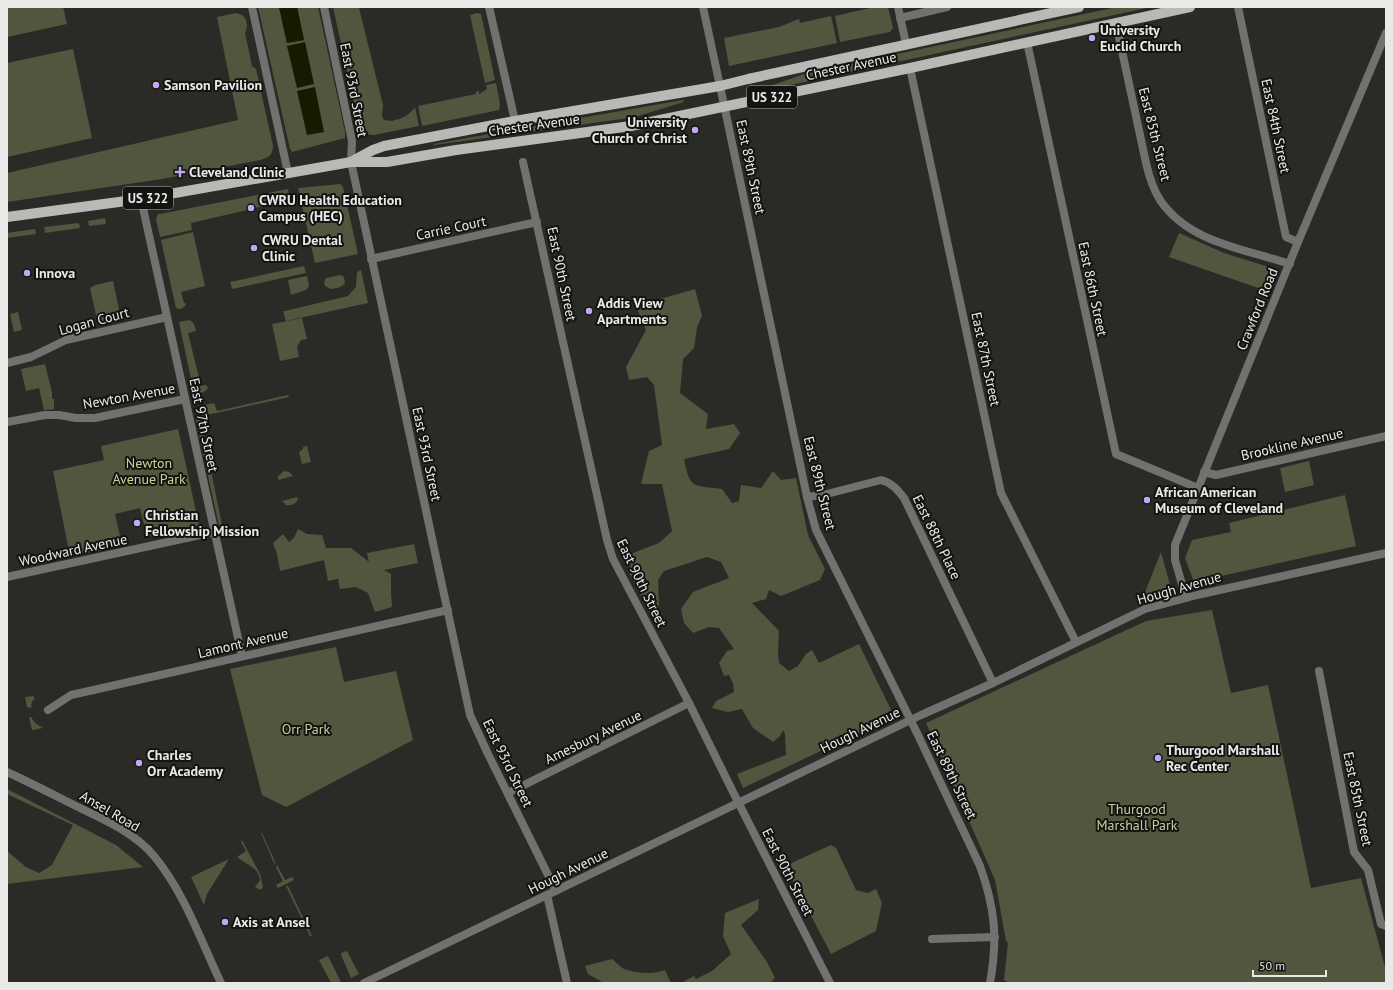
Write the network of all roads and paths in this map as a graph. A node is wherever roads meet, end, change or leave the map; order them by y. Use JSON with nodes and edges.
{"nodes":[{"id":1,"x":252,"y":7,"type":"edge"},
{"id":2,"x":324,"y":7,"type":"edge"},
{"id":3,"x":489,"y":7,"type":"edge"},
{"id":4,"x":703,"y":7,"type":"edge"},
{"id":5,"x":898,"y":7,"type":"edge"},
{"id":6,"x":947,"y":7,"type":"edge"},
{"id":7,"x":1079,"y":7,"type":"edge"},
{"id":8,"x":1190,"y":7,"type":"edge"},
{"id":9,"x":1238,"y":7,"type":"edge"},
{"id":10,"x":900,"y":18,"type":"junction"},
{"id":11,"x":1116,"y":23,"type":"junction"},
{"id":12,"x":1386,"y":33,"type":"edge"},
{"id":13,"x":1028,"y":42,"type":"junction"},
{"id":14,"x":906,"y":44,"type":"junction"},
{"id":15,"x":910,"y":68,"type":"junction"},
{"id":16,"x":720,"y":86,"type":"junction"},
{"id":17,"x":725,"y":107,"type":"junction"},
{"id":18,"x":515,"y":121,"type":"junction"},
{"id":19,"x":351,"y":162,"type":"junction"},
{"id":20,"x":523,"y":162,"type":"dead end"},
{"id":21,"x":288,"y":173,"type":"junction"},
{"id":22,"x":141,"y":199,"type":"junction"},
{"id":23,"x":7,"y":217,"type":"edge"},
{"id":24,"x":537,"y":222,"type":"junction"},
{"id":25,"x":1298,"y":242,"type":"junction"},
{"id":26,"x":371,"y":259,"type":"junction"},
{"id":27,"x":1290,"y":264,"type":"junction"},
{"id":28,"x":167,"y":317,"type":"junction"},
{"id":29,"x":7,"y":363,"type":"edge"},
{"id":30,"x":185,"y":399,"type":"junction"},
{"id":31,"x":7,"y":422,"type":"edge"},
{"id":32,"x":1386,"y":436,"type":"edge"},
{"id":33,"x":1204,"y":472,"type":"junction"},
{"id":34,"x":1198,"y":488,"type":"junction"},
{"id":35,"x":807,"y":497,"type":"junction"},
{"id":36,"x":214,"y":532,"type":"junction"},
{"id":37,"x":1386,"y":553,"type":"edge"},
{"id":38,"x":7,"y":577,"type":"edge"},
{"id":39,"x":1186,"y":598,"type":"junction"},
{"id":40,"x":448,"y":610,"type":"junction"},
{"id":41,"x":1076,"y":642,"type":"junction"},
{"id":42,"x":242,"y":656,"type":"junction"},
{"id":43,"x":1318,"y":671,"type":"dead end"},
{"id":44,"x":993,"y":683,"type":"junction"},
{"id":45,"x":689,"y":703,"type":"junction"},
{"id":46,"x":48,"y":710,"type":"dead end"},
{"id":47,"x":911,"y":720,"type":"junction"},
{"id":48,"x":7,"y":772,"type":"edge"},
{"id":49,"x":508,"y":793,"type":"junction"},
{"id":50,"x":739,"y":804,"type":"junction"},
{"id":51,"x":556,"y":891,"type":"junction"},
{"id":52,"x":548,"y":895,"type":"junction"},
{"id":53,"x":1386,"y":926,"type":"edge"},
{"id":54,"x":995,"y":937,"type":"junction"},
{"id":55,"x":932,"y":939,"type":"dead end"},
{"id":56,"x":221,"y":983,"type":"edge"},
{"id":57,"x":364,"y":983,"type":"edge"},
{"id":58,"x":567,"y":983,"type":"edge"},
{"id":59,"x":830,"y":983,"type":"edge"},
{"id":60,"x":990,"y":983,"type":"edge"}],
"edges":[{"from":1,"to":21,"type":"street"},
{"from":2,"to":19,"type":"street","name":"East 93rd Street"},
{"from":3,"to":18,"type":"street"},
{"from":4,"to":16,"type":"street","name":"East 89th Street"},
{"from":5,"to":10,"type":"street"},
{"from":6,"to":10,"type":"street"},
{"from":7,"to":14,"type":"main road","name":"Chester Avenue","number":"US 322"},
{"from":8,"to":11,"type":"main road","name":"Chester Avenue","number":"US 322"},
{"from":9,"to":25,"type":"street","name":"East 84th Street"},
{"from":10,"to":14,"type":"street"},
{"from":11,"to":13,"type":"main road","name":"Chester Avenue","number":"US 322"},
{"from":11,"to":27,"type":"street","name":"East 85th Street"},
{"from":12,"to":25,"type":"street","name":"Crawford Road"},
{"from":13,"to":15,"type":"main road","name":"Chester Avenue","number":"US 322"},
{"from":13,"to":34,"type":"street","name":"East 86th Street"},
{"from":14,"to":16,"type":"main road","name":"Chester Avenue","number":"US 322"},
{"from":15,"to":17,"type":"main road","name":"Chester Avenue","number":"US 322"},
{"from":15,"to":41,"type":"street","name":"East 87th Street"},
{"from":16,"to":17,"type":"street","name":"East 89th Street"},
{"from":16,"to":18,"type":"main road","name":"Chester Avenue","number":"US 322"},
{"from":17,"to":19,"type":"main road","name":"Chester Avenue","number":"US 322"},
{"from":17,"to":35,"type":"street","name":"East 89th Street"},
{"from":18,"to":19,"type":"main road","name":"Chester Avenue","number":"US 322"},
{"from":19,"to":21,"type":"main road","name":"Chester Avenue","number":"US 322"},
{"from":19,"to":26,"type":"street","name":"East 93rd Street"},
{"from":20,"to":24,"type":"street","name":"East 90th Street"},
{"from":21,"to":22,"type":"main road","name":"Chester Avenue","number":"US 322"},
{"from":22,"to":23,"type":"main road","name":"Chester Avenue","number":"US 322"},
{"from":22,"to":28,"type":"street","name":"East 97th Street"},
{"from":24,"to":26,"type":"street","name":"Carrie Court"},
{"from":24,"to":45,"type":"street","name":"East 90th Street"},
{"from":25,"to":27,"type":"street","name":"Crawford Road"},
{"from":26,"to":40,"type":"street","name":"East 93rd Street"},
{"from":27,"to":33,"type":"street","name":"Crawford Road"},
{"from":28,"to":29,"type":"street","name":"Logan Court"},
{"from":28,"to":30,"type":"street","name":"East 97th Street"},
{"from":30,"to":31,"type":"street","name":"Newton Avenue"},
{"from":30,"to":36,"type":"street","name":"East 97th Street"},
{"from":32,"to":33,"type":"street","name":"Brookline Avenue"},
{"from":33,"to":34,"type":"street","name":"Crawford Road"},
{"from":34,"to":39,"type":"street","name":"Crawford Road"},
{"from":35,"to":44,"type":"street","name":"East 88th Place"},
{"from":35,"to":47,"type":"street","name":"East 89th Street"},
{"from":36,"to":38,"type":"street","name":"Woodward Avenue"},
{"from":36,"to":42,"type":"street","name":"East 97th Street"},
{"from":37,"to":39,"type":"street","name":"Hough Avenue"},
{"from":39,"to":41,"type":"street","name":"Hough Avenue"},
{"from":40,"to":42,"type":"street","name":"Lamont Avenue"},
{"from":40,"to":49,"type":"street","name":"East 93rd Street"},
{"from":41,"to":44,"type":"street","name":"Hough Avenue"},
{"from":42,"to":46,"type":"street","name":"Lamont Avenue"},
{"from":43,"to":53,"type":"street","name":"East 85th Street"},
{"from":44,"to":47,"type":"street","name":"Hough Avenue"},
{"from":45,"to":49,"type":"street","name":"Amesbury Avenue"},
{"from":45,"to":50,"type":"street","name":"East 90th Street"},
{"from":47,"to":50,"type":"street","name":"Hough Avenue"},
{"from":47,"to":54,"type":"street","name":"East 89th Street"},
{"from":48,"to":56,"type":"street","name":"Ansel Road"},
{"from":49,"to":51,"type":"street","name":"East 93rd Street"},
{"from":50,"to":51,"type":"street","name":"Hough Avenue"},
{"from":50,"to":59,"type":"street","name":"East 90th Street"},
{"from":51,"to":52,"type":"street","name":"Hough Avenue"},
{"from":52,"to":57,"type":"street","name":"Hough Avenue"},
{"from":52,"to":58,"type":"street"},
{"from":54,"to":55,"type":"street"},
{"from":54,"to":60,"type":"street"}]}
